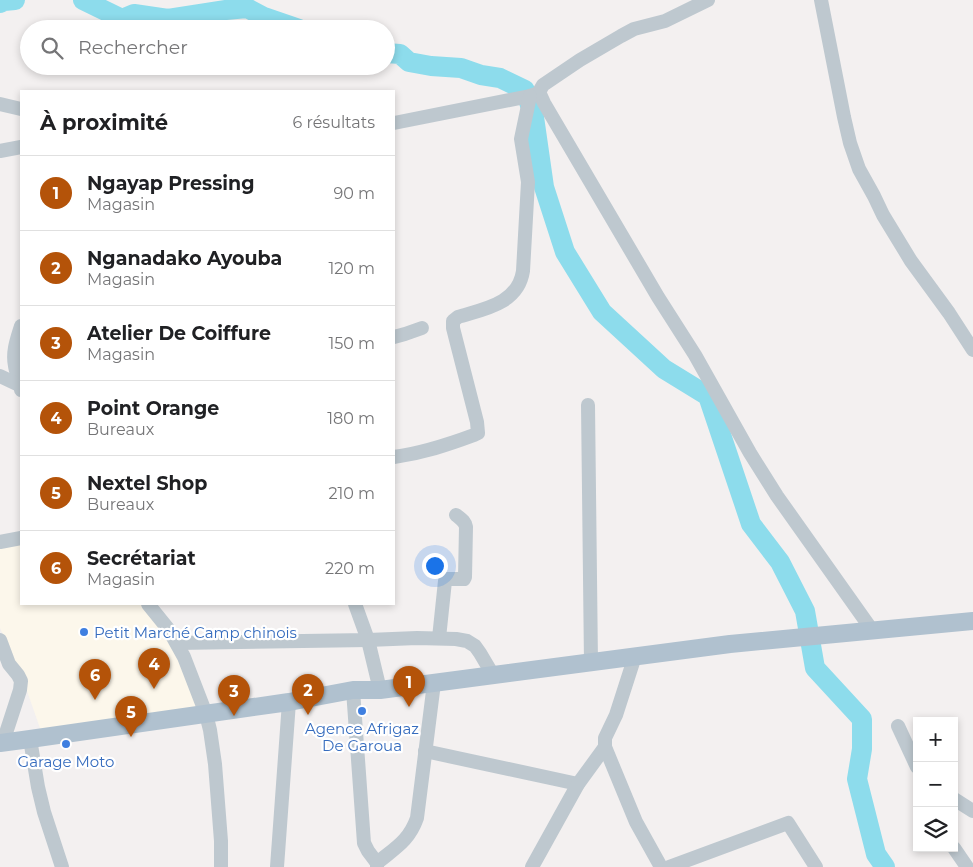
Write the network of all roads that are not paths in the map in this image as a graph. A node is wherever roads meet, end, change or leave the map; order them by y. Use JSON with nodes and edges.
{"nodes":[{"id":1,"x":708,"y":0,"type":"edge"},
{"id":2,"x":821,"y":0,"type":"edge"},
{"id":3,"x":535,"y":94,"type":"junction"},
{"id":4,"x":0,"y":104,"type":"edge"},
{"id":5,"x":20,"y":109,"type":"edge"},
{"id":6,"x":395,"y":123,"type":"edge"},
{"id":7,"x":20,"y":150,"type":"edge"},
{"id":8,"x":0,"y":151,"type":"edge"},
{"id":9,"x":422,"y":328,"type":"dead end"},
{"id":10,"x":20,"y":330,"type":"edge"},
{"id":11,"x":395,"y":337,"type":"edge"},
{"id":12,"x":973,"y":350,"type":"edge"},
{"id":13,"x":0,"y":376,"type":"edge"},
{"id":14,"x":20,"y":383,"type":"edge"},
{"id":15,"x":20,"y":386,"type":"edge"},
{"id":16,"x":588,"y":406,"type":"dead end"},
{"id":17,"x":395,"y":457,"type":"edge"},
{"id":18,"x":456,"y":515,"type":"dead end"},
{"id":19,"x":20,"y":538,"type":"edge"},
{"id":20,"x":0,"y":542,"type":"edge"},
{"id":21,"x":149,"y":605,"type":"edge"},
{"id":22,"x":355,"y":605,"type":"edge"},
{"id":23,"x":973,"y":621,"type":"edge"},
{"id":24,"x":872,"y":630,"type":"junction"},
{"id":25,"x":439,"y":638,"type":"junction"},
{"id":26,"x":0,"y":640,"type":"edge"},
{"id":27,"x":368,"y":640,"type":"junction"},
{"id":28,"x":176,"y":643,"type":"junction"},
{"id":29,"x":635,"y":656,"type":"junction"},
{"id":30,"x":591,"y":663,"type":"junction"},
{"id":31,"x":5,"y":664,"type":"edge"},
{"id":32,"x":493,"y":675,"type":"junction"},
{"id":33,"x":434,"y":683,"type":"junction"},
{"id":34,"x":354,"y":690,"type":"junction"},
{"id":35,"x":380,"y":690,"type":"junction"},
{"id":36,"x":289,"y":702,"type":"junction"},
{"id":37,"x":206,"y":714,"type":"junction"},
{"id":38,"x":898,"y":726,"type":"dead end"},
{"id":39,"x":30,"y":739,"type":"junction"},
{"id":40,"x":2,"y":742,"type":"edge"},
{"id":41,"x":605,"y":747,"type":"junction"},
{"id":42,"x":425,"y":751,"type":"junction"},
{"id":43,"x":915,"y":762,"type":"edge"},
{"id":44,"x":578,"y":784,"type":"junction"},
{"id":45,"x":958,"y":801,"type":"edge"},
{"id":46,"x":973,"y":811,"type":"edge"},
{"id":47,"x":957,"y":852,"type":"edge"},
{"id":48,"x":377,"y":865,"type":"edge"},
{"id":49,"x":62,"y":867,"type":"edge"},
{"id":50,"x":221,"y":867,"type":"edge"},
{"id":51,"x":277,"y":867,"type":"edge"},
{"id":52,"x":532,"y":867,"type":"edge"},
{"id":53,"x":661,"y":867,"type":"edge"},
{"id":54,"x":669,"y":867,"type":"edge"},
{"id":55,"x":816,"y":867,"type":"edge"},
{"id":56,"x":967,"y":867,"type":"edge"}],
"edges":[{"from":1,"to":3,"type":"street"},
{"from":2,"to":12,"type":"street"},
{"from":3,"to":6,"type":"street"},
{"from":3,"to":17,"type":"street"},
{"from":3,"to":24,"type":"street"},
{"from":4,"to":5,"type":"street"},
{"from":7,"to":8,"type":"street"},
{"from":9,"to":11,"type":"street"},
{"from":10,"to":14,"type":"street"},
{"from":13,"to":15,"type":"street"},
{"from":16,"to":30,"type":"street"},
{"from":18,"to":25,"type":"street"},
{"from":19,"to":20,"type":"street"},
{"from":21,"to":28,"type":"street"},
{"from":22,"to":27,"type":"street"},
{"from":23,"to":24,"type":"main road"},
{"from":24,"to":29,"type":"main road"},
{"from":25,"to":27,"type":"street"},
{"from":25,"to":32,"type":"street"},
{"from":26,"to":31,"type":"street"},
{"from":27,"to":28,"type":"street"},
{"from":27,"to":35,"type":"street"},
{"from":28,"to":37,"type":"street"},
{"from":29,"to":30,"type":"main road"},
{"from":29,"to":41,"type":"street"},
{"from":30,"to":32,"type":"main road"},
{"from":31,"to":40,"type":"street"},
{"from":32,"to":33,"type":"main road"},
{"from":33,"to":35,"type":"main road"},
{"from":33,"to":42,"type":"street"},
{"from":34,"to":35,"type":"main road"},
{"from":34,"to":36,"type":"main road"},
{"from":34,"to":48,"type":"street"},
{"from":36,"to":37,"type":"main road"},
{"from":36,"to":51,"type":"street"},
{"from":37,"to":39,"type":"main road"},
{"from":37,"to":50,"type":"street"},
{"from":38,"to":43,"type":"street"},
{"from":39,"to":40,"type":"main road"},
{"from":39,"to":49,"type":"street"},
{"from":41,"to":44,"type":"street"},
{"from":41,"to":53,"type":"street"},
{"from":42,"to":44,"type":"street"},
{"from":42,"to":48,"type":"street"},
{"from":44,"to":52,"type":"street"},
{"from":45,"to":46,"type":"street"},
{"from":47,"to":56,"type":"street"},
{"from":54,"to":55,"type":"street"}]}
